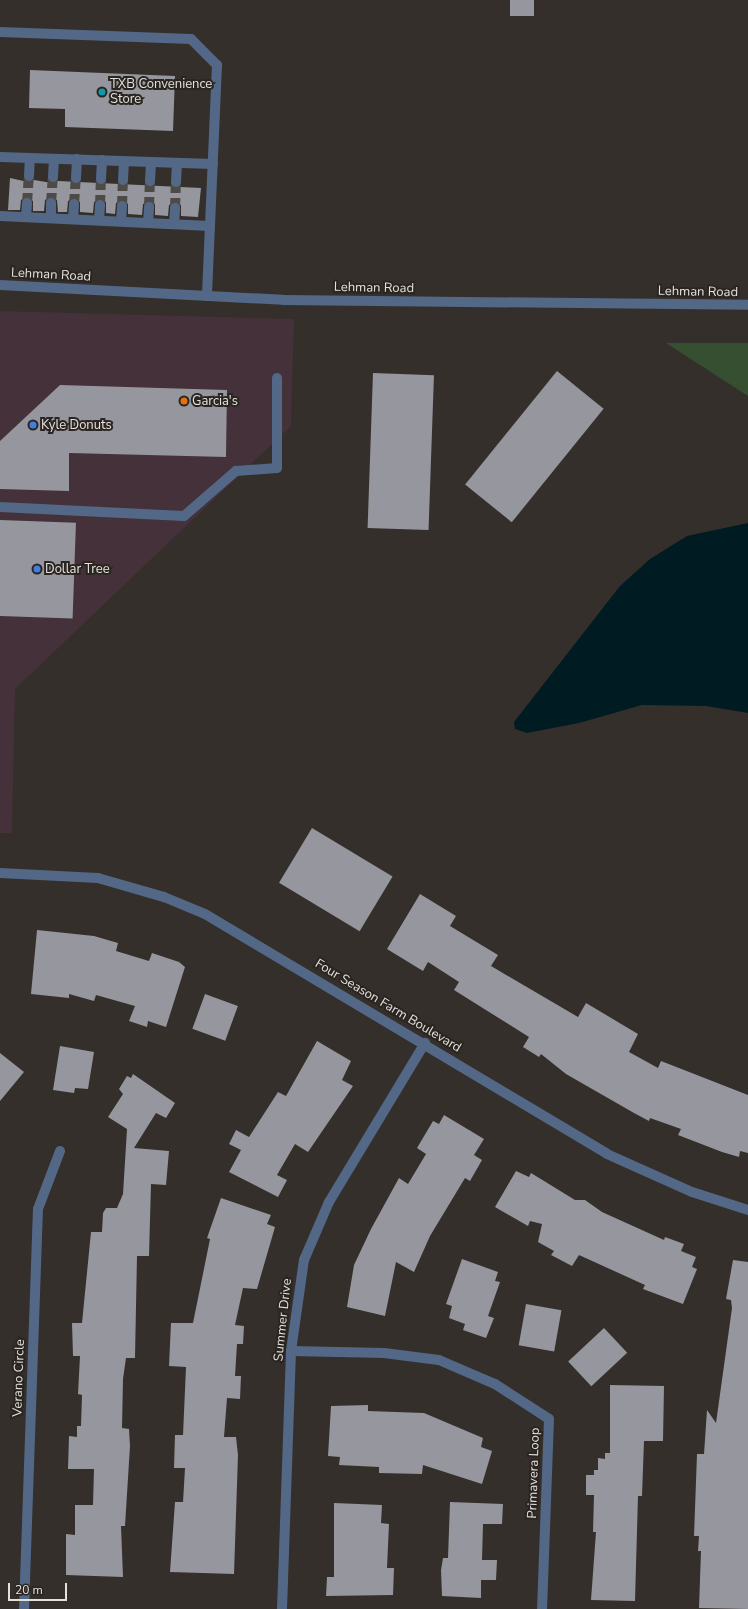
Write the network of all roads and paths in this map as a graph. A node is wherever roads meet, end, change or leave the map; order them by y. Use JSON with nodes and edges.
{"nodes":[{"id":1,"x":0,"y":32,"type":"edge"},
{"id":2,"x":0,"y":157,"type":"edge"},
{"id":3,"x":30,"y":158,"type":"junction"},
{"id":4,"x":54,"y":158,"type":"junction"},
{"id":5,"x":77,"y":159,"type":"junction"},
{"id":6,"x":102,"y":160,"type":"junction"},
{"id":7,"x":124,"y":161,"type":"junction"},
{"id":8,"x":151,"y":162,"type":"junction"},
{"id":9,"x":176,"y":163,"type":"junction"},
{"id":10,"x":213,"y":164,"type":"junction"},
{"id":11,"x":29,"y":176,"type":"tunnel mouth"},
{"id":12,"x":53,"y":177,"type":"tunnel mouth"},
{"id":13,"x":76,"y":178,"type":"tunnel mouth"},
{"id":14,"x":101,"y":179,"type":"tunnel mouth"},
{"id":15,"x":123,"y":180,"type":"tunnel mouth"},
{"id":16,"x":150,"y":182,"type":"tunnel mouth"},
{"id":17,"x":176,"y":182,"type":"tunnel mouth"},
{"id":18,"x":27,"y":203,"type":"tunnel mouth"},
{"id":19,"x":51,"y":203,"type":"tunnel mouth"},
{"id":20,"x":74,"y":204,"type":"tunnel mouth"},
{"id":21,"x":100,"y":205,"type":"tunnel mouth"},
{"id":22,"x":122,"y":206,"type":"tunnel mouth"},
{"id":23,"x":149,"y":207,"type":"tunnel mouth"},
{"id":24,"x":175,"y":208,"type":"tunnel mouth"},
{"id":25,"x":0,"y":216,"type":"edge"},
{"id":26,"x":26,"y":217,"type":"junction"},
{"id":27,"x":51,"y":218,"type":"junction"},
{"id":28,"x":73,"y":219,"type":"junction"},
{"id":29,"x":99,"y":220,"type":"junction"},
{"id":30,"x":121,"y":221,"type":"junction"},
{"id":31,"x":148,"y":223,"type":"junction"},
{"id":32,"x":174,"y":224,"type":"junction"},
{"id":33,"x":210,"y":226,"type":"junction"},
{"id":34,"x":0,"y":285,"type":"edge"},
{"id":35,"x":207,"y":296,"type":"junction"},
{"id":36,"x":748,"y":306,"type":"edge"},
{"id":37,"x":277,"y":378,"type":"dead end"},
{"id":38,"x":0,"y":507,"type":"edge"},
{"id":39,"x":0,"y":873,"type":"edge"},
{"id":40,"x":425,"y":1043,"type":"junction"},
{"id":41,"x":60,"y":1151,"type":"dead end"},
{"id":42,"x":748,"y":1210,"type":"edge"},
{"id":43,"x":291,"y":1351,"type":"junction"},
{"id":44,"x":24,"y":1609,"type":"edge"},
{"id":45,"x":282,"y":1609,"type":"edge"},
{"id":46,"x":542,"y":1609,"type":"edge"}],
"edges":[{"from":1,"to":10,"type":"street"},
{"from":2,"to":3,"type":"street"},
{"from":3,"to":4,"type":"street"},
{"from":3,"to":11,"type":"street"},
{"from":4,"to":5,"type":"street"},
{"from":4,"to":12,"type":"street"},
{"from":5,"to":6,"type":"street"},
{"from":5,"to":13,"type":"street"},
{"from":6,"to":7,"type":"street"},
{"from":6,"to":14,"type":"street"},
{"from":7,"to":8,"type":"street"},
{"from":7,"to":15,"type":"street"},
{"from":8,"to":9,"type":"street"},
{"from":8,"to":16,"type":"street"},
{"from":9,"to":10,"type":"street"},
{"from":9,"to":17,"type":"street"},
{"from":10,"to":33,"type":"street"},
{"from":18,"to":26,"type":"street"},
{"from":19,"to":27,"type":"street"},
{"from":20,"to":28,"type":"street"},
{"from":21,"to":29,"type":"street"},
{"from":22,"to":30,"type":"street"},
{"from":23,"to":31,"type":"street"},
{"from":24,"to":32,"type":"street"},
{"from":25,"to":26,"type":"street"},
{"from":26,"to":27,"type":"street"},
{"from":27,"to":28,"type":"street"},
{"from":28,"to":29,"type":"street"},
{"from":29,"to":30,"type":"street"},
{"from":30,"to":31,"type":"street"},
{"from":31,"to":32,"type":"street"},
{"from":32,"to":33,"type":"street"},
{"from":33,"to":35,"type":"street"},
{"from":34,"to":35,"type":"street","name":"Lehman Road"},
{"from":35,"to":36,"type":"street","name":"Lehman Road"},
{"from":37,"to":38,"type":"street"},
{"from":39,"to":40,"type":"street","name":"Four Season Farm Boulevard"},
{"from":40,"to":42,"type":"street","name":"Four Season Farm Boulevard"},
{"from":40,"to":43,"type":"street","name":"Summer Drive"},
{"from":41,"to":44,"type":"street","name":"Verano Circle"},
{"from":43,"to":45,"type":"street","name":"Summer Drive"},
{"from":43,"to":46,"type":"street","name":"Primavera Loop"}]}
